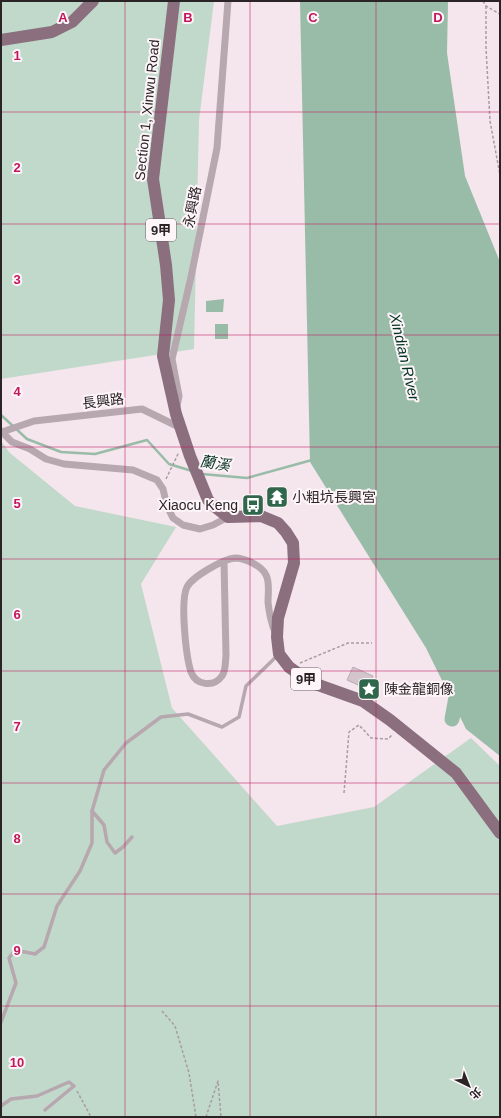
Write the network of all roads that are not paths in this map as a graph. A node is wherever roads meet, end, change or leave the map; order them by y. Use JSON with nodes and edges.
{"nodes":[{"id":1,"x":93,"y":1,"type":"edge"},
{"id":2,"x":174,"y":1,"type":"edge"},
{"id":3,"x":228,"y":1,"type":"edge"},
{"id":4,"x":1,"y":40,"type":"edge"},
{"id":5,"x":176,"y":414,"type":"junction"},
{"id":6,"x":180,"y":428,"type":"junction"},
{"id":7,"x":3,"y":431,"type":"edge"},
{"id":8,"x":228,"y":516,"type":"junction"},
{"id":9,"x":224,"y":562,"type":"junction"},
{"id":10,"x":278,"y":637,"type":"junction"},
{"id":11,"x":279,"y":654,"type":"junction"},
{"id":12,"x":92,"y":811,"type":"junction"},
{"id":13,"x":500,"y":833,"type":"edge"},
{"id":14,"x":132,"y":837,"type":"dead end"},
{"id":15,"x":1,"y":1022,"type":"edge"},
{"id":16,"x":1,"y":1106,"type":"edge"},
{"id":17,"x":45,"y":1110,"type":"dead end"}],
"edges":[{"from":1,"to":4,"type":"main road"},
{"from":2,"to":5,"type":"main road","name":"Section 1, Xinwu Road","number":"9甲"},
{"from":3,"to":5,"type":"street","name":"永興路"},
{"from":5,"to":6,"type":"main road","name":"Section 1, Xinwu Road","number":"9甲"},
{"from":6,"to":7,"type":"street","name":"長興路"},
{"from":6,"to":8,"type":"main road","name":"Section 1, Xinwu Road","number":"9甲"},
{"from":7,"to":8,"type":"street"},
{"from":8,"to":10,"type":"main road","number":"9甲"},
{"from":9,"to":9,"type":"street"},
{"from":9,"to":10,"type":"street"},
{"from":10,"to":11,"type":"main road","number":"9甲"},
{"from":11,"to":12,"type":"lane"},
{"from":11,"to":13,"type":"main road","number":"9甲"},
{"from":12,"to":14,"type":"lane"},
{"from":12,"to":15,"type":"lane"},
{"from":16,"to":17,"type":"lane"}]}
